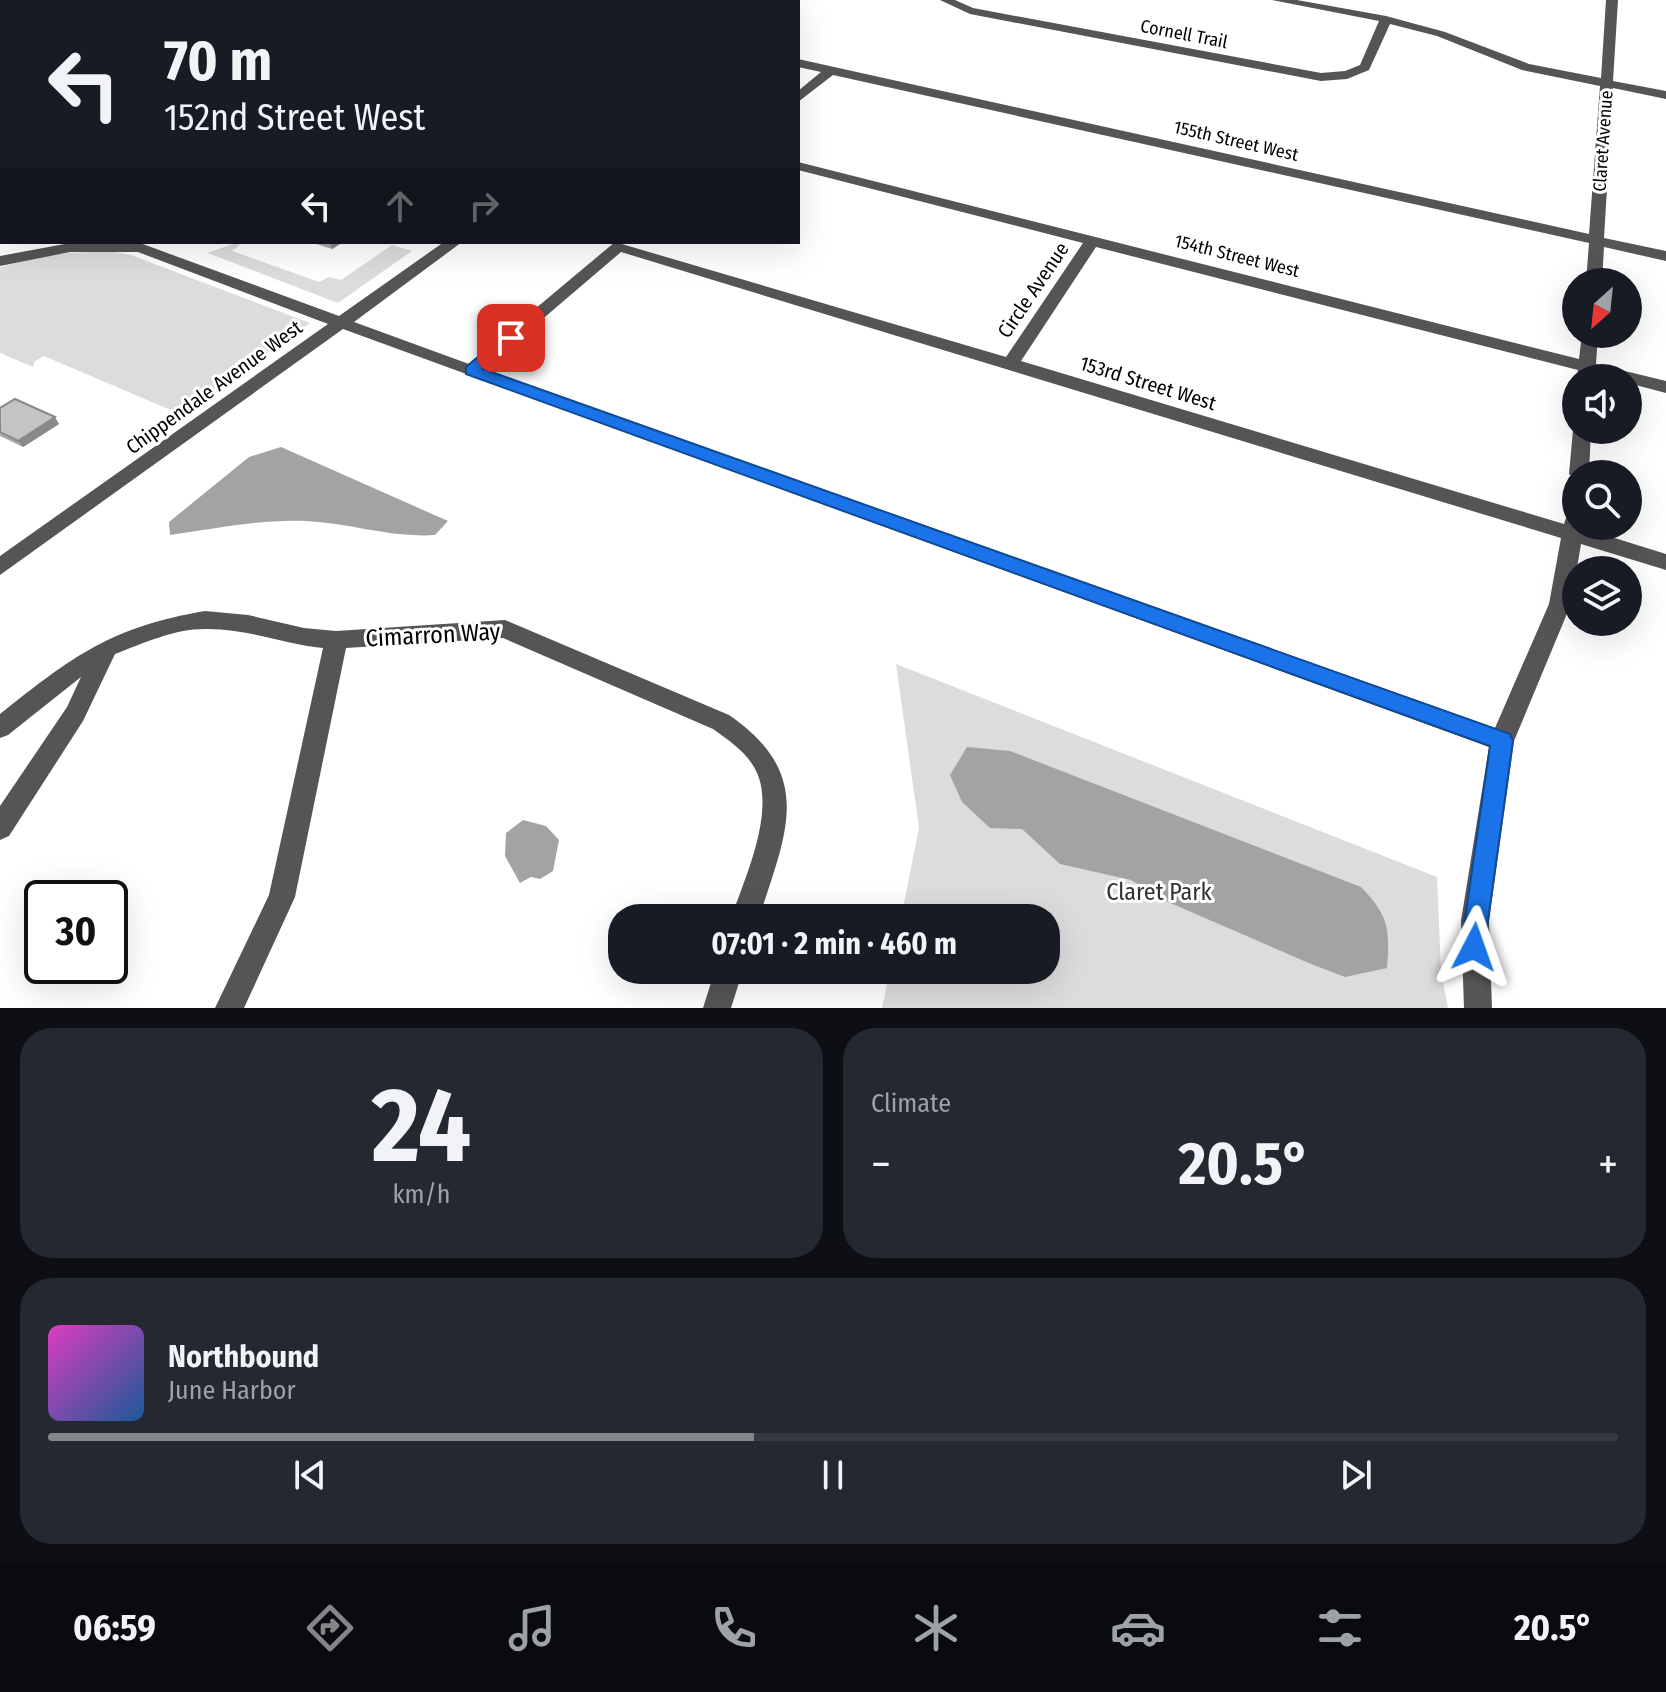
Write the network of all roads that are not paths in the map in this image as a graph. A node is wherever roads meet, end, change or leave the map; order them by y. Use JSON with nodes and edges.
{"nodes":[{"id":1,"x":946,"y":0,"type":"edge"},
{"id":2,"x":1278,"y":0,"type":"edge"},
{"id":3,"x":1612,"y":0,"type":"edge"},
{"id":4,"x":1386,"y":19,"type":"junction"},
{"id":5,"x":800,"y":63,"type":"edge"},
{"id":6,"x":831,"y":70,"type":"junction"},
{"id":7,"x":1607,"y":85,"type":"junction"},
{"id":8,"x":1666,"y":95,"type":"edge"},
{"id":9,"x":800,"y":96,"type":"edge"},
{"id":10,"x":800,"y":167,"type":"edge"},
{"id":11,"x":1093,"y":240,"type":"junction"},
{"id":12,"x":1597,"y":240,"type":"junction"},
{"id":13,"x":86,"y":244,"type":"edge"},
{"id":14,"x":109,"y":244,"type":"edge"},
{"id":15,"x":451,"y":244,"type":"edge"},
{"id":16,"x":1666,"y":256,"type":"edge"},
{"id":17,"x":0,"y":261,"type":"edge"},
{"id":18,"x":1595,"y":268,"type":"edge"},
{"id":19,"x":342,"y":322,"type":"junction"},
{"id":20,"x":1010,"y":364,"type":"junction"},
{"id":21,"x":1562,"y":365,"type":"edge"},
{"id":22,"x":471,"y":371,"type":"junction"},
{"id":23,"x":1642,"y":382,"type":"edge"},
{"id":24,"x":1666,"y":387,"type":"edge"},
{"id":25,"x":1562,"y":519,"type":"edge"},
{"id":26,"x":1572,"y":540,"type":"edge"},
{"id":27,"x":1615,"y":540,"type":"edge"},
{"id":28,"x":1666,"y":562,"type":"edge"},
{"id":29,"x":0,"y":567,"type":"edge"},
{"id":30,"x":336,"y":640,"type":"junction"},
{"id":31,"x":107,"y":648,"type":"junction"},
{"id":32,"x":0,"y":728,"type":"edge"},
{"id":33,"x":1502,"y":741,"type":"junction"},
{"id":34,"x":0,"y":828,"type":"edge"},
{"id":35,"x":749,"y":904,"type":"edge"},
{"id":36,"x":725,"y":984,"type":"edge"},
{"id":37,"x":229,"y":1008,"type":"edge"},
{"id":38,"x":717,"y":1008,"type":"edge"},
{"id":39,"x":1478,"y":1008,"type":"edge"}],
"edges":[{"from":1,"to":4,"type":"street","name":"Cornell Trail"},
{"from":2,"to":4,"type":"street"},
{"from":3,"to":7,"type":"street","name":"Claret Avenue"},
{"from":4,"to":7,"type":"street"},
{"from":5,"to":6,"type":"street","name":"155th Street West"},
{"from":6,"to":9,"type":"street"},
{"from":6,"to":12,"type":"street","name":"155th Street West"},
{"from":7,"to":8,"type":"street"},
{"from":7,"to":12,"type":"street","name":"Claret Avenue"},
{"from":10,"to":11,"type":"street","name":"154th Street West"},
{"from":11,"to":20,"type":"street","name":"Circle Avenue"},
{"from":11,"to":21,"type":"street","name":"154th Street West"},
{"from":12,"to":16,"type":"street","name":"155th Street West"},
{"from":12,"to":18,"type":"street","name":"Claret Avenue"},
{"from":13,"to":17,"type":"street"},
{"from":14,"to":19,"type":"street"},
{"from":15,"to":19,"type":"street","name":"Chippendale Avenue West"},
{"from":19,"to":22,"type":"street"},
{"from":19,"to":29,"type":"street","name":"Chippendale Avenue West"},
{"from":20,"to":22,"type":"street","name":"153rd Street West"},
{"from":20,"to":25,"type":"street","name":"153rd Street West"},
{"from":22,"to":33,"type":"street"},
{"from":23,"to":24,"type":"street","name":"154th Street West"},
{"from":26,"to":33,"type":"street"},
{"from":27,"to":28,"type":"street","name":"153rd Street West"},
{"from":30,"to":31,"type":"street"},
{"from":30,"to":35,"type":"street","name":"Cimarron Way"},
{"from":30,"to":37,"type":"street","name":"Cimarron Way"},
{"from":31,"to":32,"type":"street"},
{"from":31,"to":34,"type":"street"},
{"from":33,"to":39,"type":"street"},
{"from":36,"to":38,"type":"street"}]}
